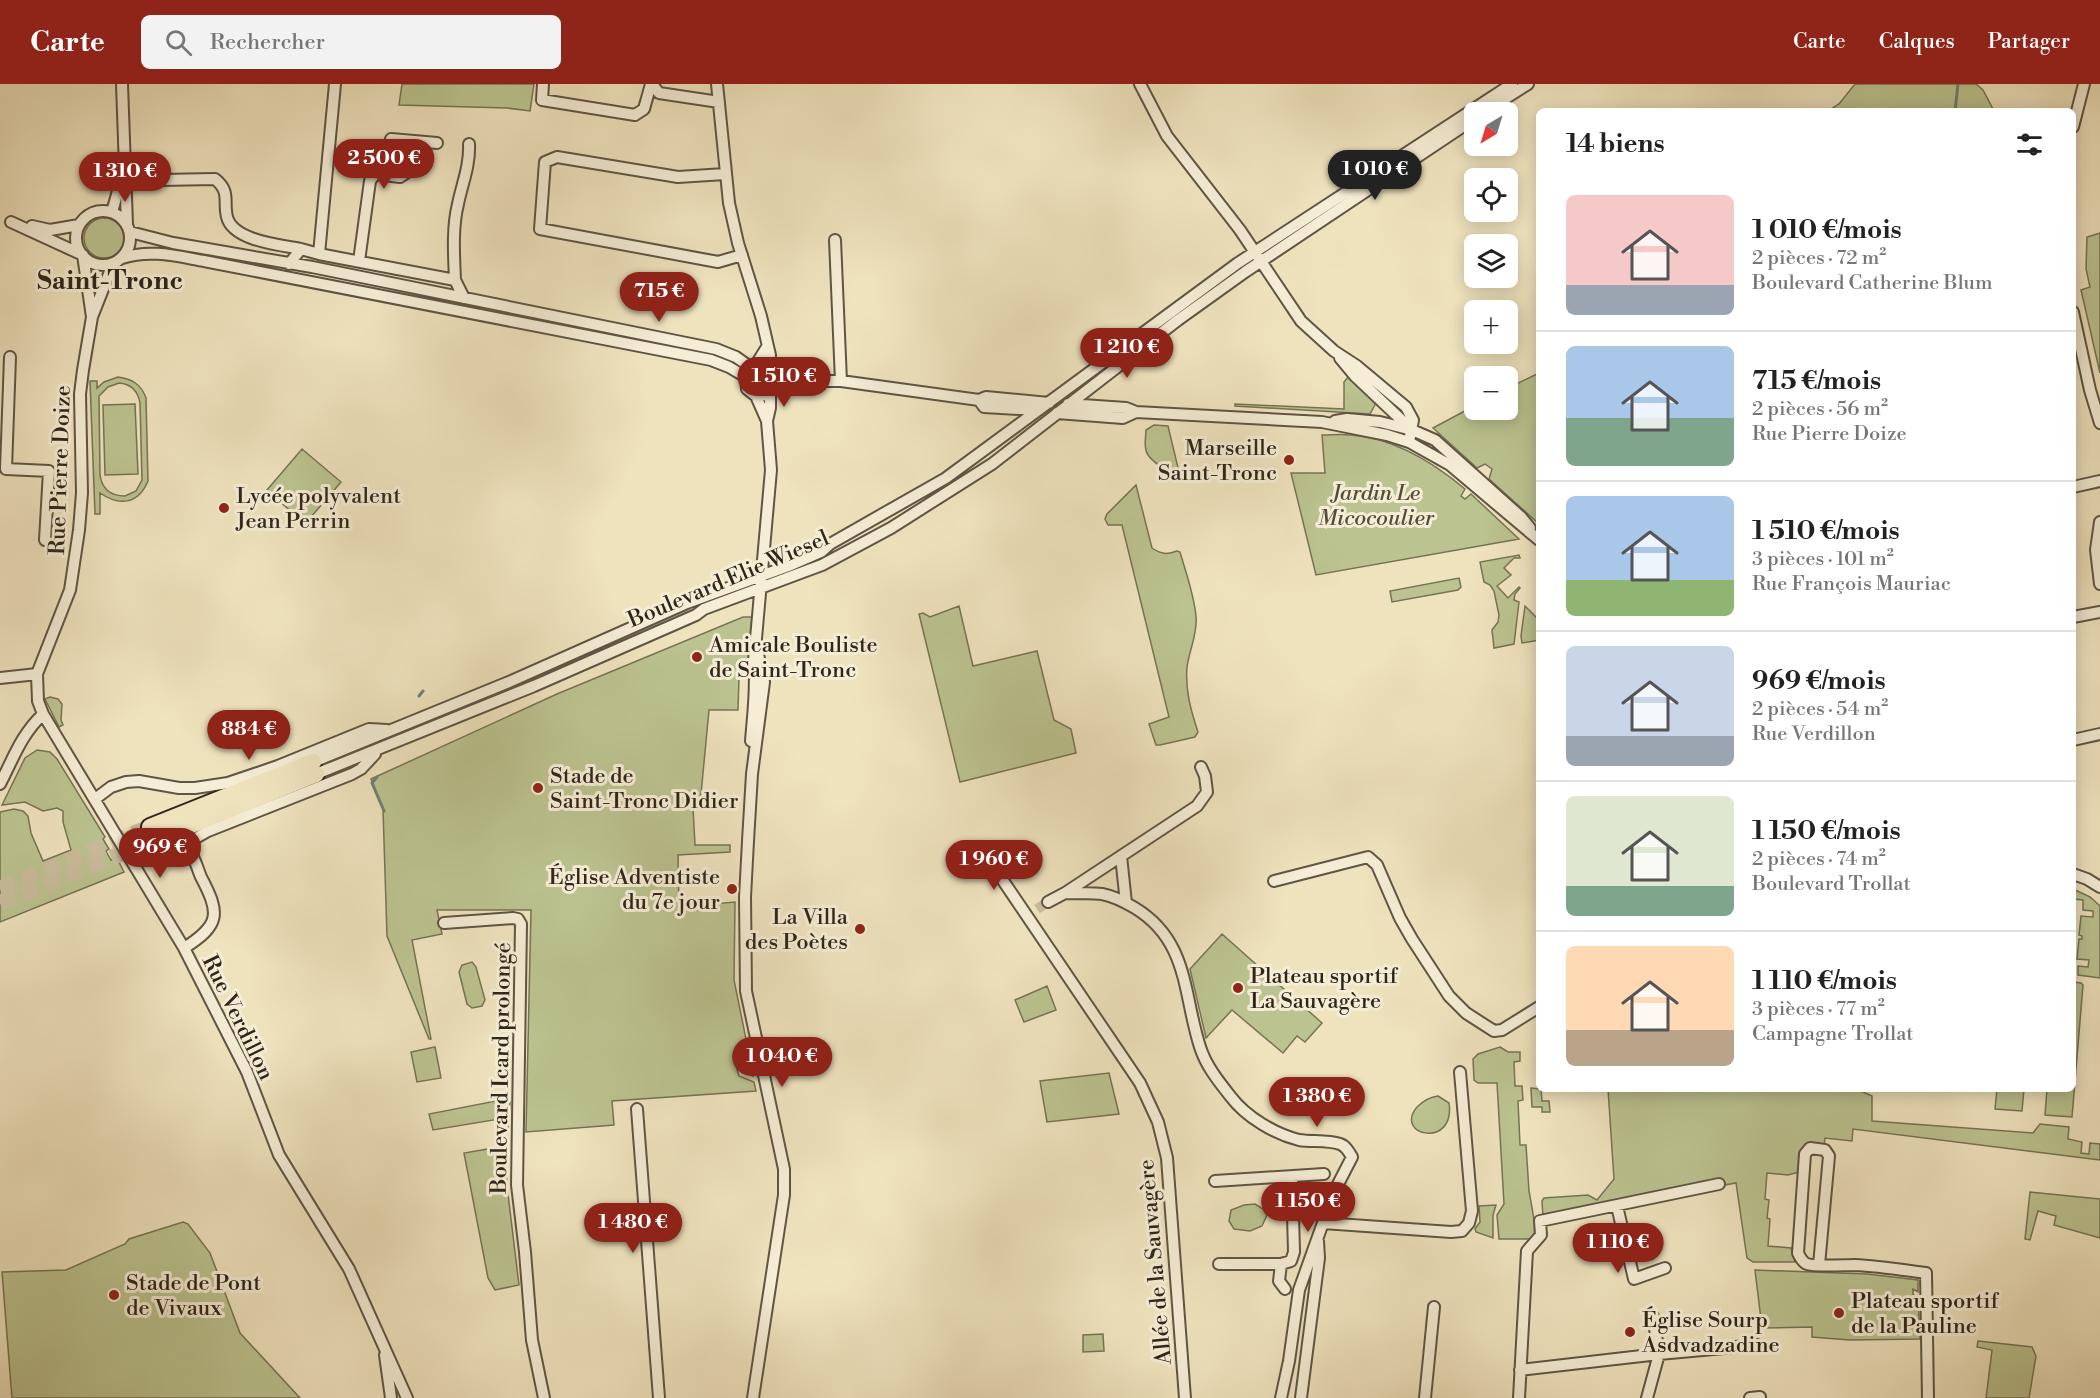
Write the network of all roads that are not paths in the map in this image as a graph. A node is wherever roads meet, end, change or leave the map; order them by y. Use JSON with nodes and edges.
{"nodes":[{"id":1,"x":122,"y":84,"type":"edge"},
{"id":2,"x":336,"y":84,"type":"edge"},
{"id":3,"x":543,"y":84,"type":"edge"},
{"id":4,"x":651,"y":84,"type":"edge"},
{"id":5,"x":717,"y":84,"type":"edge"},
{"id":6,"x":1140,"y":84,"type":"edge"},
{"id":7,"x":1512,"y":84,"type":"edge"},
{"id":8,"x":1528,"y":84,"type":"edge"},
{"id":9,"x":2084,"y":84,"type":"edge"},
{"id":10,"x":719,"y":102,"type":"junction"},
{"id":11,"x":1500,"y":102,"type":"edge"},
{"id":12,"x":2076,"y":115,"type":"edge"},
{"id":13,"x":1464,"y":126,"type":"edge"},
{"id":14,"x":391,"y":139,"type":"dead end"},
{"id":15,"x":412,"y":141,"type":"junction"},
{"id":16,"x":436,"y":143,"type":"dead end"},
{"id":17,"x":470,"y":144,"type":"dead end"},
{"id":18,"x":124,"y":165,"type":"junction"},
{"id":19,"x":725,"y":174,"type":"junction"},
{"id":20,"x":160,"y":180,"type":"dead end"},
{"id":21,"x":112,"y":212,"type":"junction"},
{"id":22,"x":0,"y":219,"type":"edge"},
{"id":23,"x":12,"y":222,"type":"junction"},
{"id":24,"x":80,"y":225,"type":"junction"},
{"id":25,"x":128,"y":228,"type":"junction"},
{"id":26,"x":836,"y":240,"type":"dead end"},
{"id":27,"x":301,"y":249,"type":"junction"},
{"id":28,"x":1255,"y":252,"type":"junction"},
{"id":29,"x":319,"y":254,"type":"junction"},
{"id":30,"x":82,"y":255,"type":"junction"},
{"id":31,"x":742,"y":255,"type":"junction"},
{"id":32,"x":119,"y":260,"type":"junction"},
{"id":33,"x":359,"y":261,"type":"junction"},
{"id":34,"x":1262,"y":261,"type":"junction"},
{"id":35,"x":289,"y":264,"type":"junction"},
{"id":36,"x":456,"y":280,"type":"junction"},
{"id":37,"x":464,"y":298,"type":"junction"},
{"id":38,"x":550,"y":315,"type":"junction"},
{"id":39,"x":92,"y":317,"type":"junction"},
{"id":40,"x":2076,"y":325,"type":"edge"},
{"id":41,"x":548,"y":329,"type":"junction"},
{"id":42,"x":767,"y":347,"type":"junction"},
{"id":43,"x":10,"y":357,"type":"dead end"},
{"id":44,"x":751,"y":371,"type":"junction"},
{"id":45,"x":770,"y":372,"type":"junction"},
{"id":46,"x":804,"y":381,"type":"junction"},
{"id":47,"x":841,"y":381,"type":"junction"},
{"id":48,"x":772,"y":389,"type":"junction"},
{"id":49,"x":756,"y":396,"type":"junction"},
{"id":50,"x":979,"y":400,"type":"junction"},
{"id":51,"x":1048,"y":403,"type":"junction"},
{"id":52,"x":1071,"y":404,"type":"junction"},
{"id":53,"x":1038,"y":410,"type":"junction"},
{"id":54,"x":1136,"y":412,"type":"junction"},
{"id":55,"x":1059,"y":413,"type":"junction"},
{"id":56,"x":767,"y":421,"type":"junction"},
{"id":57,"x":1322,"y":422,"type":"junction"},
{"id":58,"x":2100,"y":423,"type":"edge"},
{"id":59,"x":1412,"y":430,"type":"junction"},
{"id":60,"x":1409,"y":442,"type":"junction"},
{"id":61,"x":2100,"y":481,"type":"edge"},
{"id":62,"x":2076,"y":487,"type":"edge"},
{"id":63,"x":2100,"y":522,"type":"edge"},
{"id":64,"x":1536,"y":536,"type":"edge"},
{"id":65,"x":1536,"y":537,"type":"edge"},
{"id":66,"x":45,"y":540,"type":"dead end"},
{"id":67,"x":762,"y":575,"type":"junction"},
{"id":68,"x":2100,"y":584,"type":"edge"},
{"id":69,"x":761,"y":588,"type":"junction"},
{"id":70,"x":2100,"y":612,"type":"edge"},
{"id":71,"x":2076,"y":616,"type":"edge"},
{"id":72,"x":37,"y":674,"type":"junction"},
{"id":73,"x":0,"y":678,"type":"edge"},
{"id":74,"x":43,"y":714,"type":"junction"},
{"id":75,"x":392,"y":730,"type":"junction"},
{"id":76,"x":2100,"y":734,"type":"edge"},
{"id":77,"x":2076,"y":739,"type":"edge"},
{"id":78,"x":377,"y":752,"type":"junction"},
{"id":79,"x":1201,"y":767,"type":"dead end"},
{"id":80,"x":315,"y":768,"type":"junction"},
{"id":81,"x":0,"y":784,"type":"edge"},
{"id":82,"x":95,"y":799,"type":"junction"},
{"id":83,"x":154,"y":833,"type":"tunnel mouth"},
{"id":84,"x":983,"y":851,"type":"dead end"},
{"id":85,"x":1121,"y":856,"type":"junction"},
{"id":86,"x":2076,"y":875,"type":"edge"},
{"id":87,"x":1274,"y":880,"type":"dead end"},
{"id":88,"x":2100,"y":887,"type":"edge"},
{"id":89,"x":1065,"y":893,"type":"junction"},
{"id":90,"x":1048,"y":902,"type":"tunnel mouth"},
{"id":91,"x":1126,"y":903,"type":"junction"},
{"id":92,"x":444,"y":923,"type":"dead end"},
{"id":93,"x":184,"y":948,"type":"junction"},
{"id":94,"x":1536,"y":1009,"type":"edge"},
{"id":95,"x":1460,"y":1072,"type":"dead end"},
{"id":96,"x":637,"y":1108,"type":"dead end"},
{"id":97,"x":1324,"y":1174,"type":"dead end"},
{"id":98,"x":1292,"y":1177,"type":"junction"},
{"id":99,"x":1215,"y":1181,"type":"dead end"},
{"id":100,"x":1719,"y":1184,"type":"dead end"},
{"id":101,"x":1617,"y":1206,"type":"junction"},
{"id":102,"x":1321,"y":1228,"type":"junction"},
{"id":103,"x":1219,"y":1264,"type":"dead end"},
{"id":104,"x":1281,"y":1264,"type":"junction"},
{"id":105,"x":1819,"y":1265,"type":"junction"},
{"id":106,"x":1665,"y":1268,"type":"dead end"},
{"id":107,"x":1285,"y":1289,"type":"junction"},
{"id":108,"x":1299,"y":1290,"type":"junction"},
{"id":109,"x":1296,"y":1302,"type":"junction"},
{"id":110,"x":1434,"y":1307,"type":"dead end"},
{"id":111,"x":1653,"y":1316,"type":"dead end"},
{"id":112,"x":383,"y":1345,"type":"junction"},
{"id":113,"x":1757,"y":1345,"type":"dead end"},
{"id":114,"x":1659,"y":1354,"type":"junction"},
{"id":115,"x":1520,"y":1370,"type":"junction"},
{"id":116,"x":391,"y":1398,"type":"edge"},
{"id":117,"x":407,"y":1398,"type":"edge"},
{"id":118,"x":544,"y":1398,"type":"edge"},
{"id":119,"x":659,"y":1398,"type":"edge"},
{"id":120,"x":753,"y":1398,"type":"edge"},
{"id":121,"x":1185,"y":1398,"type":"edge"},
{"id":122,"x":1281,"y":1398,"type":"edge"},
{"id":123,"x":1301,"y":1398,"type":"edge"},
{"id":124,"x":1425,"y":1398,"type":"edge"},
{"id":125,"x":1519,"y":1398,"type":"edge"},
{"id":126,"x":1647,"y":1398,"type":"edge"},
{"id":127,"x":1928,"y":1398,"type":"edge"}],
"edges":[{"from":1,"to":18,"type":"street"},
{"from":2,"to":29,"type":"street"},
{"from":3,"to":4,"type":"street"},
{"from":4,"to":10,"type":"street"},
{"from":5,"to":10,"type":"street"},
{"from":6,"to":28,"type":"street"},
{"from":7,"to":28,"type":"street","name":"Boulevard Elie Wiesel"},
{"from":8,"to":11,"type":"street"},
{"from":9,"to":12,"type":"street"},
{"from":10,"to":19,"type":"street"},
{"from":13,"to":34,"type":"street","name":"Boulevard Elie Wiesel"},
{"from":14,"to":15,"type":"street"},
{"from":15,"to":16,"type":"street"},
{"from":15,"to":33,"type":"street"},
{"from":17,"to":36,"type":"street"},
{"from":18,"to":21,"type":"street"},
{"from":18,"to":25,"type":"street"},
{"from":19,"to":31,"type":"street"},
{"from":19,"to":31,"type":"street"},
{"from":20,"to":27,"type":"street"},
{"from":21,"to":24,"type":"street"},
{"from":21,"to":25,"type":"street"},
{"from":22,"to":23,"type":"street"},
{"from":23,"to":24,"type":"street"},
{"from":23,"to":30,"type":"street"},
{"from":24,"to":30,"type":"street"},
{"from":25,"to":32,"type":"street"},
{"from":25,"to":35,"type":"street"},
{"from":26,"to":47,"type":"street"},
{"from":27,"to":29,"type":"street"},
{"from":27,"to":35,"type":"street"},
{"from":28,"to":34,"type":"street"},
{"from":28,"to":51,"type":"street","name":"Boulevard Elie Wiesel"},
{"from":29,"to":33,"type":"street"},
{"from":30,"to":32,"type":"street"},
{"from":30,"to":39,"type":"street","name":"Rue Pierre Doize"},
{"from":31,"to":42,"type":"street"},
{"from":32,"to":39,"type":"street","name":"Rue Pierre Doize"},
{"from":32,"to":41,"type":"street"},
{"from":33,"to":36,"type":"street"},
{"from":34,"to":52,"type":"street","name":"Boulevard Elie Wiesel"},
{"from":34,"to":59,"type":"street"},
{"from":35,"to":37,"type":"street"},
{"from":36,"to":37,"type":"street"},
{"from":37,"to":38,"type":"street"},
{"from":38,"to":41,"type":"street"},
{"from":38,"to":44,"type":"street"},
{"from":39,"to":72,"type":"street","name":"Rue Pierre Doize"},
{"from":40,"to":58,"type":"street"},
{"from":41,"to":44,"type":"street"},
{"from":42,"to":44,"type":"street"},
{"from":42,"to":45,"type":"street"},
{"from":43,"to":66,"type":"street"},
{"from":44,"to":45,"type":"street"},
{"from":44,"to":49,"type":"street"},
{"from":45,"to":46,"type":"street"},
{"from":45,"to":48,"type":"street"},
{"from":46,"to":47,"type":"street"},
{"from":46,"to":48,"type":"street"},
{"from":47,"to":50,"type":"street"},
{"from":48,"to":49,"type":"street"},
{"from":48,"to":56,"type":"street"},
{"from":49,"to":56,"type":"street"},
{"from":50,"to":51,"type":"street"},
{"from":50,"to":53,"type":"street"},
{"from":51,"to":52,"type":"street"},
{"from":51,"to":53,"type":"street","name":"Boulevard Elie Wiesel"},
{"from":52,"to":54,"type":"street"},
{"from":52,"to":55,"type":"street","name":"Boulevard Elie Wiesel"},
{"from":53,"to":55,"type":"street"},
{"from":53,"to":67,"type":"street","name":"Boulevard Elie Wiesel"},
{"from":54,"to":55,"type":"street"},
{"from":54,"to":57,"type":"street"},
{"from":55,"to":69,"type":"street","name":"Boulevard Elie Wiesel"},
{"from":56,"to":67,"type":"street"},
{"from":57,"to":59,"type":"street"},
{"from":57,"to":60,"type":"street"},
{"from":59,"to":60,"type":"street"},
{"from":59,"to":64,"type":"street"},
{"from":60,"to":65,"type":"street"},
{"from":61,"to":62,"type":"street"},
{"from":63,"to":68,"type":"street"},
{"from":67,"to":69,"type":"street"},
{"from":67,"to":75,"type":"street","name":"Boulevard Elie Wiesel"},
{"from":69,"to":78,"type":"street","name":"Boulevard Elie Wiesel"},
{"from":69,"to":120,"type":"street"},
{"from":70,"to":71,"type":"street"},
{"from":72,"to":73,"type":"street"},
{"from":72,"to":74,"type":"street","name":"Rue Pierre Doize"},
{"from":74,"to":81,"type":"street"},
{"from":74,"to":82,"type":"street","name":"Rue Verdillon"},
{"from":75,"to":80,"type":"street","name":"Boulevard Elie Wiesel"},
{"from":75,"to":82,"type":"street"},
{"from":76,"to":77,"type":"street"},
{"from":78,"to":80,"type":"street","name":"Boulevard Elie Wiesel"},
{"from":78,"to":93,"type":"street"},
{"from":79,"to":85,"type":"street"},
{"from":80,"to":83,"type":"highway","name":"Boulevard Elie Wiesel"},
{"from":82,"to":93,"type":"street","name":"Rue Verdillon"},
{"from":84,"to":121,"type":"street","name":"Allée de la Sauvagère"},
{"from":85,"to":89,"type":"street"},
{"from":85,"to":91,"type":"street"},
{"from":86,"to":88,"type":"street"},
{"from":87,"to":94,"type":"street"},
{"from":89,"to":90,"type":"street"},
{"from":89,"to":91,"type":"street"},
{"from":91,"to":102,"type":"street"},
{"from":92,"to":118,"type":"street","name":"Boulevard Icard prolongé"},
{"from":93,"to":112,"type":"street","name":"Rue Verdillon"},
{"from":95,"to":102,"type":"street"},
{"from":96,"to":119,"type":"street"},
{"from":97,"to":98,"type":"street"},
{"from":98,"to":99,"type":"street"},
{"from":98,"to":104,"type":"street"},
{"from":100,"to":101,"type":"street"},
{"from":101,"to":106,"type":"street"},
{"from":101,"to":115,"type":"street"},
{"from":102,"to":108,"type":"street"},
{"from":102,"to":123,"type":"street"},
{"from":103,"to":104,"type":"street"},
{"from":104,"to":107,"type":"street"},
{"from":105,"to":105,"type":"street"},
{"from":105,"to":127,"type":"street"},
{"from":107,"to":108,"type":"street"},
{"from":107,"to":109,"type":"street"},
{"from":108,"to":109,"type":"street"},
{"from":109,"to":122,"type":"street"},
{"from":110,"to":124,"type":"street"},
{"from":111,"to":114,"type":"street"},
{"from":112,"to":116,"type":"street","name":"Rue Verdillon"},
{"from":112,"to":117,"type":"street","name":"Rue Verdillon"},
{"from":113,"to":114,"type":"street"},
{"from":114,"to":115,"type":"street"},
{"from":114,"to":126,"type":"street"},
{"from":115,"to":125,"type":"street"}]}
